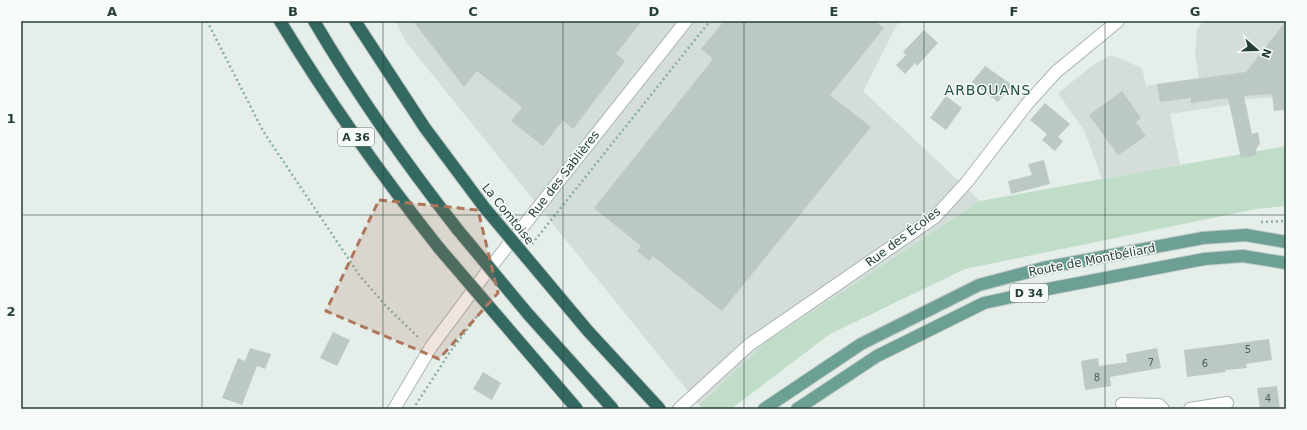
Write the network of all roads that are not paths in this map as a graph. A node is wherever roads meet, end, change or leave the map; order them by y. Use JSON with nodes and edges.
{"nodes":[{"id":1,"x":280,"y":21,"type":"edge"},
{"id":2,"x":314,"y":21,"type":"edge"},
{"id":3,"x":355,"y":21,"type":"edge"},
{"id":4,"x":686,"y":21,"type":"edge"},
{"id":5,"x":1118,"y":21,"type":"edge"},
{"id":6,"x":1286,"y":242,"type":"edge"},
{"id":7,"x":1286,"y":263,"type":"edge"},
{"id":8,"x":1227,"y":403,"type":"dead end"},
{"id":9,"x":1122,"y":404,"type":"dead end"},
{"id":10,"x":394,"y":409,"type":"edge"},
{"id":11,"x":577,"y":409,"type":"edge"},
{"id":12,"x":612,"y":409,"type":"edge"},
{"id":13,"x":660,"y":409,"type":"edge"},
{"id":14,"x":679,"y":409,"type":"edge"},
{"id":15,"x":764,"y":409,"type":"edge"},
{"id":16,"x":797,"y":409,"type":"edge"},
{"id":17,"x":1163,"y":409,"type":"edge"},
{"id":18,"x":1190,"y":409,"type":"edge"}],
"edges":[{"from":1,"to":11,"type":"highway","number":"A 36","bridge":true},
{"from":2,"to":12,"type":"highway","number":"A 36","bridge":true},
{"from":3,"to":13,"type":"highway","name":"La Comtoise","bridge":true},
{"from":4,"to":10,"type":"street","name":"Rue des Sablières"},
{"from":5,"to":14,"type":"street","name":"Rue des Écoles"},
{"from":6,"to":15,"type":"main road","name":"Route de Montbéliard","number":"D 34"},
{"from":7,"to":16,"type":"main road","name":"Route de Montbéliard","number":"D 34"},
{"from":8,"to":18,"type":"street"},
{"from":9,"to":17,"type":"street"}]}
